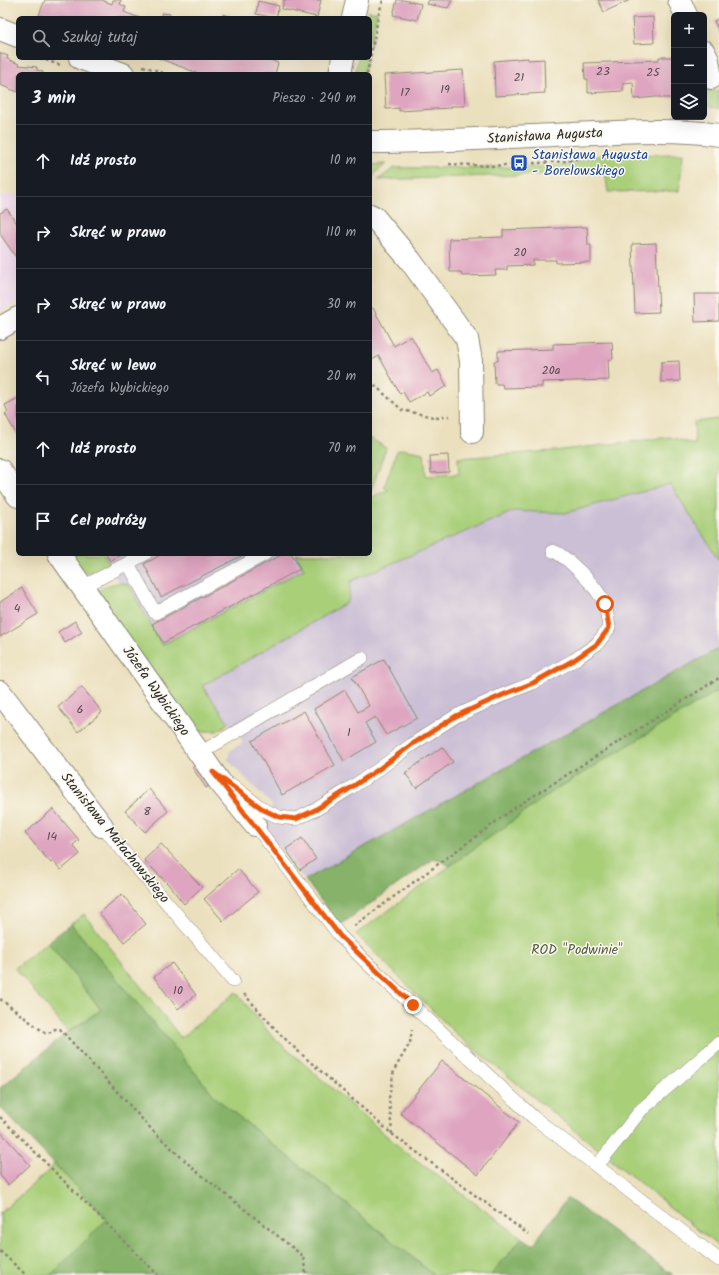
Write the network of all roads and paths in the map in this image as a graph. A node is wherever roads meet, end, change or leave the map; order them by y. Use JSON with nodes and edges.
{"nodes":[{"id":1,"x":357,"y":0,"type":"edge"},
{"id":2,"x":383,"y":0,"type":"edge"},
{"id":3,"x":679,"y":0,"type":"edge"},
{"id":4,"x":685,"y":12,"type":"edge"},
{"id":5,"x":353,"y":16,"type":"edge"},
{"id":6,"x":0,"y":29,"type":"edge"},
{"id":7,"x":16,"y":35,"type":"edge"},
{"id":8,"x":372,"y":49,"type":"edge"},
{"id":9,"x":707,"y":58,"type":"edge"},
{"id":10,"x":86,"y":60,"type":"edge"},
{"id":11,"x":344,"y":60,"type":"edge"},
{"id":12,"x":370,"y":60,"type":"edge"},
{"id":13,"x":118,"y":72,"type":"edge"},
{"id":14,"x":340,"y":72,"type":"edge"},
{"id":15,"x":367,"y":72,"type":"edge"},
{"id":16,"x":711,"y":78,"type":"dead end"},
{"id":17,"x":719,"y":135,"type":"edge"},
{"id":18,"x":372,"y":142,"type":"edge"},
{"id":19,"x":372,"y":216,"type":"edge"},
{"id":20,"x":16,"y":319,"type":"edge"},
{"id":21,"x":0,"y":328,"type":"edge"},
{"id":22,"x":372,"y":383,"type":"edge"},
{"id":23,"x":454,"y":416,"type":"dead end"},
{"id":24,"x":472,"y":432,"type":"dead end"},
{"id":25,"x":0,"y":470,"type":"edge"},
{"id":26,"x":16,"y":493,"type":"edge"},
{"id":27,"x":553,"y":551,"type":"dead end"},
{"id":28,"x":60,"y":556,"type":"edge"},
{"id":29,"x":141,"y":556,"type":"edge"},
{"id":30,"x":261,"y":556,"type":"edge"},
{"id":31,"x":128,"y":563,"type":"junction"},
{"id":32,"x":83,"y":587,"type":"junction"},
{"id":33,"x":362,"y":658,"type":"dead end"},
{"id":34,"x":719,"y":678,"type":"edge"},
{"id":35,"x":0,"y":692,"type":"edge"},
{"id":36,"x":200,"y":754,"type":"junction"},
{"id":37,"x":213,"y":772,"type":"junction"},
{"id":38,"x":255,"y":825,"type":"joint"},
{"id":39,"x":102,"y":826,"type":"joint"},
{"id":40,"x":340,"y":936,"type":"junction"},
{"id":41,"x":233,"y":981,"type":"joint"},
{"id":42,"x":0,"y":999,"type":"edge"},
{"id":43,"x":413,"y":1005,"type":"junction"},
{"id":44,"x":719,"y":1043,"type":"edge"},
{"id":45,"x":0,"y":1117,"type":"edge"},
{"id":46,"x":392,"y":1134,"type":"junction"},
{"id":47,"x":597,"y":1166,"type":"junction"},
{"id":48,"x":528,"y":1234,"type":"dead end"},
{"id":49,"x":0,"y":1251,"type":"edge"},
{"id":50,"x":719,"y":1260,"type":"edge"},
{"id":51,"x":26,"y":1275,"type":"edge"},
{"id":52,"x":158,"y":1275,"type":"edge"},
{"id":53,"x":306,"y":1275,"type":"edge"}],
"edges":[{"from":1,"to":5,"type":"street"},
{"from":2,"to":8,"type":"path"},
{"from":3,"to":4,"type":"street"},
{"from":6,"to":7,"type":"street"},
{"from":9,"to":16,"type":"street"},
{"from":10,"to":13,"type":"street"},
{"from":11,"to":14,"type":"street"},
{"from":12,"to":15,"type":"path"},
{"from":17,"to":18,"type":"street","name":"Stanisława Augusta"},
{"from":19,"to":24,"type":"street"},
{"from":20,"to":21,"type":"street"},
{"from":22,"to":23,"type":"path"},
{"from":25,"to":26,"type":"street"},
{"from":27,"to":37,"type":"lane"},
{"from":28,"to":32,"type":"street","name":"Józefa Wybickiego"},
{"from":29,"to":31,"type":"lane"},
{"from":30,"to":31,"type":"lane"},
{"from":31,"to":32,"type":"lane"},
{"from":32,"to":36,"type":"street","name":"Józefa Wybickiego"},
{"from":33,"to":36,"type":"lane"},
{"from":34,"to":40,"type":"path"},
{"from":35,"to":39,"type":"street","name":"Stanisława Małachowskiego"},
{"from":36,"to":37,"type":"street","name":"Józefa Wybickiego"},
{"from":37,"to":38,"type":"street","name":"Józefa Wybickiego"},
{"from":38,"to":40,"type":"lane"},
{"from":39,"to":41,"type":"lane","name":"Stanisława Małachowskiego"},
{"from":40,"to":43,"type":"lane"},
{"from":41,"to":46,"type":"path"},
{"from":42,"to":53,"type":"path"},
{"from":43,"to":46,"type":"path"},
{"from":43,"to":47,"type":"lane"},
{"from":44,"to":47,"type":"lane"},
{"from":45,"to":52,"type":"path"},
{"from":46,"to":48,"type":"path"},
{"from":47,"to":50,"type":"lane"},
{"from":49,"to":51,"type":"path"}]}
